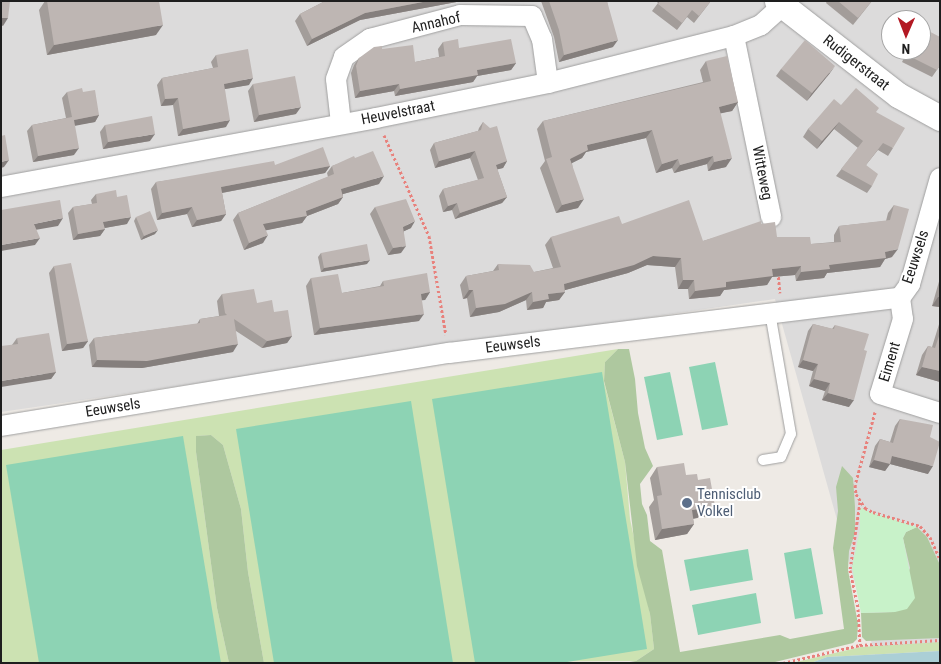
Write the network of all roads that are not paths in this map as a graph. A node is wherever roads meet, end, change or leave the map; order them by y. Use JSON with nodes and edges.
{"nodes":[{"id":1,"x":779,"y":3,"type":"edge"},
{"id":2,"x":734,"y":36,"type":"junction"},
{"id":3,"x":548,"y":83,"type":"junction"},
{"id":4,"x":940,"y":118,"type":"edge"},
{"id":5,"x":341,"y":123,"type":"junction"},
{"id":6,"x":940,"y":178,"type":"edge"},
{"id":7,"x":1,"y":187,"type":"edge"},
{"id":8,"x":771,"y":217,"type":"dead end"},
{"id":9,"x":900,"y":298,"type":"junction"},
{"id":10,"x":776,"y":312,"type":"junction"},
{"id":11,"x":940,"y":413,"type":"edge"},
{"id":12,"x":1,"y":426,"type":"edge"},
{"id":13,"x":763,"y":460,"type":"dead end"}],
"edges":[{"from":1,"to":2,"type":"street","name":"Heuvelstraat"},
{"from":1,"to":4,"type":"street","name":"Rudigerstraat"},
{"from":2,"to":3,"type":"street","name":"Heuvelstraat"},
{"from":2,"to":8,"type":"street","name":"Witteweg"},
{"from":3,"to":5,"type":"street","name":"Heuvelstraat"},
{"from":3,"to":5,"type":"street","name":"Annahof"},
{"from":5,"to":7,"type":"street","name":"Heuvelstraat"},
{"from":6,"to":9,"type":"street","name":"Eeuwsels"},
{"from":9,"to":10,"type":"street","name":"Eeuwsels"},
{"from":9,"to":11,"type":"street","name":"Eiment"},
{"from":10,"to":12,"type":"street","name":"Eeuwsels"},
{"from":10,"to":13,"type":"lane"}]}
